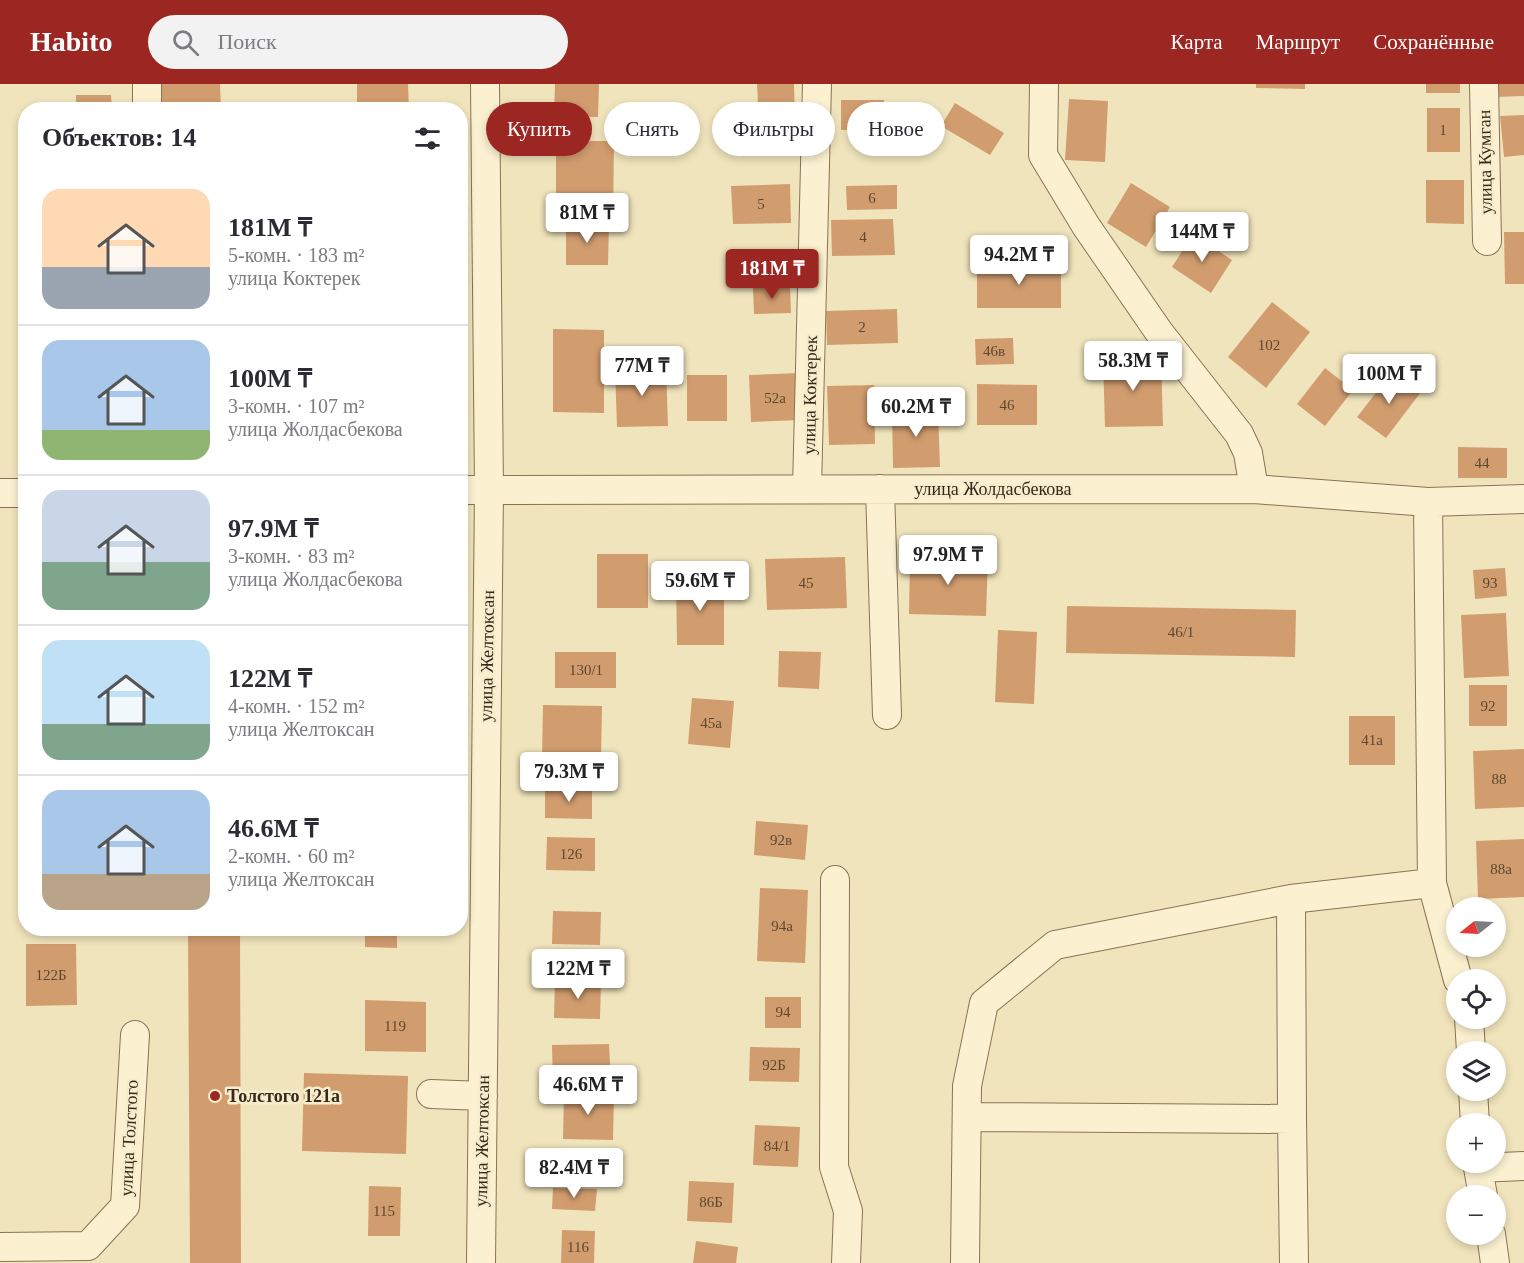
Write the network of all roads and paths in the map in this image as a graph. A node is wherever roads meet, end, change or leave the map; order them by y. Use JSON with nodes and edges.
{"nodes":[{"id":1,"x":147,"y":84,"type":"edge"},
{"id":2,"x":485,"y":84,"type":"edge"},
{"id":3,"x":817,"y":84,"type":"edge"},
{"id":4,"x":1044,"y":84,"type":"edge"},
{"id":5,"x":1484,"y":84,"type":"edge"},
{"id":6,"x":147,"y":102,"type":"edge"},
{"id":7,"x":1487,"y":241,"type":"dead end"},
{"id":8,"x":807,"y":489,"type":"junction"},
{"id":9,"x":880,"y":489,"type":"junction"},
{"id":10,"x":1254,"y":489,"type":"junction"},
{"id":11,"x":468,"y":490,"type":"edge"},
{"id":12,"x":489,"y":490,"type":"junction"},
{"id":13,"x":0,"y":493,"type":"edge"},
{"id":14,"x":18,"y":493,"type":"edge"},
{"id":15,"x":1524,"y":499,"type":"edge"},
{"id":16,"x":1428,"y":502,"type":"junction"},
{"id":17,"x":887,"y":716,"type":"dead end"},
{"id":18,"x":835,"y":880,"type":"dead end"},
{"id":19,"x":1432,"y":883,"type":"junction"},
{"id":20,"x":1291,"y":899,"type":"junction"},
{"id":21,"x":1455,"y":969,"type":"edge"},
{"id":22,"x":135,"y":1035,"type":"dead end"},
{"id":23,"x":431,"y":1095,"type":"dead end"},
{"id":24,"x":483,"y":1096,"type":"junction"},
{"id":25,"x":969,"y":1117,"type":"junction"},
{"id":26,"x":1292,"y":1119,"type":"junction"},
{"id":27,"x":1524,"y":1167,"type":"edge"},
{"id":28,"x":1479,"y":1175,"type":"edge"},
{"id":29,"x":1493,"y":1245,"type":"edge"},
{"id":30,"x":0,"y":1246,"type":"edge"},
{"id":31,"x":481,"y":1263,"type":"edge"},
{"id":32,"x":846,"y":1263,"type":"edge"},
{"id":33,"x":964,"y":1263,"type":"edge"},
{"id":34,"x":1294,"y":1263,"type":"edge"},
{"id":35,"x":1495,"y":1263,"type":"edge"}],
"edges":[{"from":1,"to":6,"type":"street"},
{"from":2,"to":12,"type":"street","name":"улица Желтоксан"},
{"from":3,"to":8,"type":"street","name":"улица Коктерек"},
{"from":4,"to":10,"type":"street"},
{"from":5,"to":7,"type":"street","name":"улица Кумган"},
{"from":8,"to":9,"type":"street","name":"улица Жолдасбекова"},
{"from":8,"to":12,"type":"street","name":"улица Жолдасбекова"},
{"from":9,"to":10,"type":"street","name":"улица Жолдасбекова"},
{"from":9,"to":17,"type":"street"},
{"from":10,"to":16,"type":"street","name":"улица Жолдасбекова"},
{"from":11,"to":12,"type":"street","name":"улица Жолдасбекова"},
{"from":12,"to":24,"type":"street","name":"улица Желтоксан"},
{"from":13,"to":14,"type":"street"},
{"from":15,"to":16,"type":"street","name":"улица Жолдасбекова"},
{"from":16,"to":19,"type":"street"},
{"from":18,"to":32,"type":"street"},
{"from":19,"to":20,"type":"street"},
{"from":19,"to":21,"type":"street"},
{"from":20,"to":25,"type":"street"},
{"from":20,"to":26,"type":"street"},
{"from":22,"to":30,"type":"street","name":"улица Толстого"},
{"from":23,"to":24,"type":"street"},
{"from":24,"to":31,"type":"street","name":"улица Желтоксан"},
{"from":25,"to":26,"type":"street"},
{"from":25,"to":33,"type":"street"},
{"from":26,"to":34,"type":"street"},
{"from":27,"to":28,"type":"street"},
{"from":29,"to":35,"type":"street"}]}
